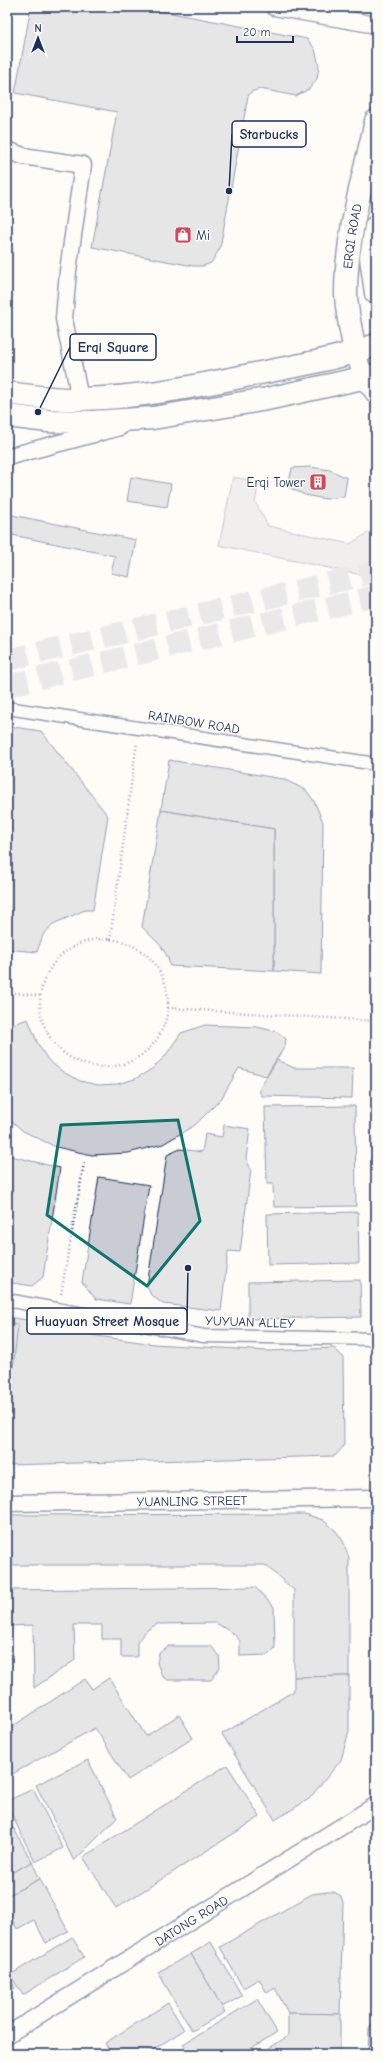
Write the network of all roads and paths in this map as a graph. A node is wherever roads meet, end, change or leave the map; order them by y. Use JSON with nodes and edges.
{"nodes":[{"id":1,"x":274,"y":7,"type":"edge"},
{"id":2,"x":376,"y":26,"type":"edge"},
{"id":3,"x":376,"y":121,"type":"edge"},
{"id":4,"x":7,"y":150,"type":"edge"},
{"id":5,"x":376,"y":227,"type":"edge"},
{"id":6,"x":376,"y":293,"type":"edge"},
{"id":7,"x":376,"y":345,"type":"edge"},
{"id":8,"x":355,"y":352,"type":"junction"},
{"id":9,"x":372,"y":382,"type":"edge"},
{"id":10,"x":7,"y":393,"type":"edge"},
{"id":11,"x":80,"y":399,"type":"junction"},
{"id":12,"x":7,"y":416,"type":"edge"},
{"id":13,"x":153,"y":418,"type":"junction"},
{"id":14,"x":7,"y":458,"type":"edge"},
{"id":15,"x":7,"y":708,"type":"edge"},
{"id":16,"x":139,"y":728,"type":"junction"},
{"id":17,"x":376,"y":764,"type":"edge"},
{"id":18,"x":110,"y":940,"type":"junction"},
{"id":19,"x":7,"y":992,"type":"edge"},
{"id":20,"x":41,"y":996,"type":"junction"},
{"id":21,"x":168,"y":1008,"type":"junction"},
{"id":22,"x":376,"y":1021,"type":"edge"},
{"id":23,"x":84,"y":1163,"type":"dead end"},
{"id":24,"x":7,"y":1300,"type":"edge"},
{"id":25,"x":59,"y":1309,"type":"junction"},
{"id":26,"x":376,"y":1339,"type":"edge"},
{"id":27,"x":376,"y":1498,"type":"edge"},
{"id":28,"x":7,"y":1503,"type":"edge"},
{"id":29,"x":376,"y":1805,"type":"edge"},
{"id":30,"x":376,"y":2030,"type":"edge"},
{"id":31,"x":7,"y":2035,"type":"edge"},
{"id":32,"x":376,"y":2054,"type":"edge"}],
"edges":[{"from":1,"to":2,"type":"street"},
{"from":3,"to":8,"type":"main road","name":"ERQI ROAD"},
{"from":4,"to":11,"type":"street"},
{"from":5,"to":6,"type":"main road","name":"ERQI ROAD"},
{"from":7,"to":8,"type":"main road"},
{"from":8,"to":9,"type":"street"},
{"from":8,"to":11,"type":"main road"},
{"from":9,"to":13,"type":"main road"},
{"from":10,"to":11,"type":"main road"},
{"from":12,"to":13,"type":"main road"},
{"from":13,"to":14,"type":"street"},
{"from":15,"to":16,"type":"street","name":"RAINBOW ROAD"},
{"from":16,"to":17,"type":"street","name":"RAINBOW ROAD"},
{"from":16,"to":18,"type":"path"},
{"from":18,"to":20,"type":"path"},
{"from":18,"to":21,"type":"path"},
{"from":19,"to":20,"type":"path"},
{"from":20,"to":21,"type":"path"},
{"from":21,"to":22,"type":"path"},
{"from":23,"to":25,"type":"path"},
{"from":24,"to":25,"type":"street","name":"YUYUAN ALLEY"},
{"from":25,"to":26,"type":"street","name":"YUYUAN ALLEY"},
{"from":27,"to":28,"type":"street","name":"YUANLING STREET"},
{"from":29,"to":31,"type":"street","name":"DATONG ROAD"},
{"from":30,"to":32,"type":"street"}]}
